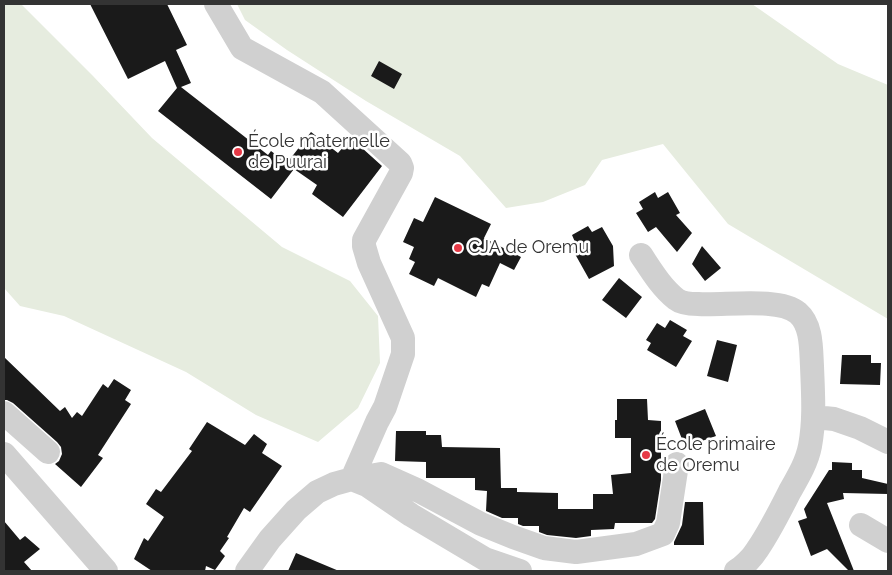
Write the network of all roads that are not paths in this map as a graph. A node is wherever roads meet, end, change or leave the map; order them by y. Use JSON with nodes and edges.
{"nodes":[{"id":1,"x":216,"y":4,"type":"edge"},
{"id":2,"x":640,"y":254,"type":"dead end"},
{"id":3,"x":4,"y":413,"type":"edge"},
{"id":4,"x":814,"y":417,"type":"junction"},
{"id":5,"x":888,"y":442,"type":"edge"},
{"id":6,"x":48,"y":452,"type":"dead end"},
{"id":7,"x":4,"y":454,"type":"edge"},
{"id":8,"x":677,"y":464,"type":"dead end"},
{"id":9,"x":352,"y":479,"type":"junction"},
{"id":10,"x":861,"y":525,"type":"dead end"},
{"id":11,"x":888,"y":541,"type":"edge"},
{"id":12,"x":106,"y":571,"type":"edge"},
{"id":13,"x":247,"y":571,"type":"edge"},
{"id":14,"x":520,"y":571,"type":"edge"},
{"id":15,"x":736,"y":571,"type":"edge"}],
"edges":[{"from":1,"to":9,"type":"street"},
{"from":2,"to":4,"type":"street"},
{"from":3,"to":6,"type":"street"},
{"from":4,"to":5,"type":"street"},
{"from":4,"to":15,"type":"street"},
{"from":7,"to":12,"type":"street"},
{"from":8,"to":9,"type":"street"},
{"from":9,"to":13,"type":"street"},
{"from":9,"to":14,"type":"street"},
{"from":10,"to":11,"type":"street"}]}
